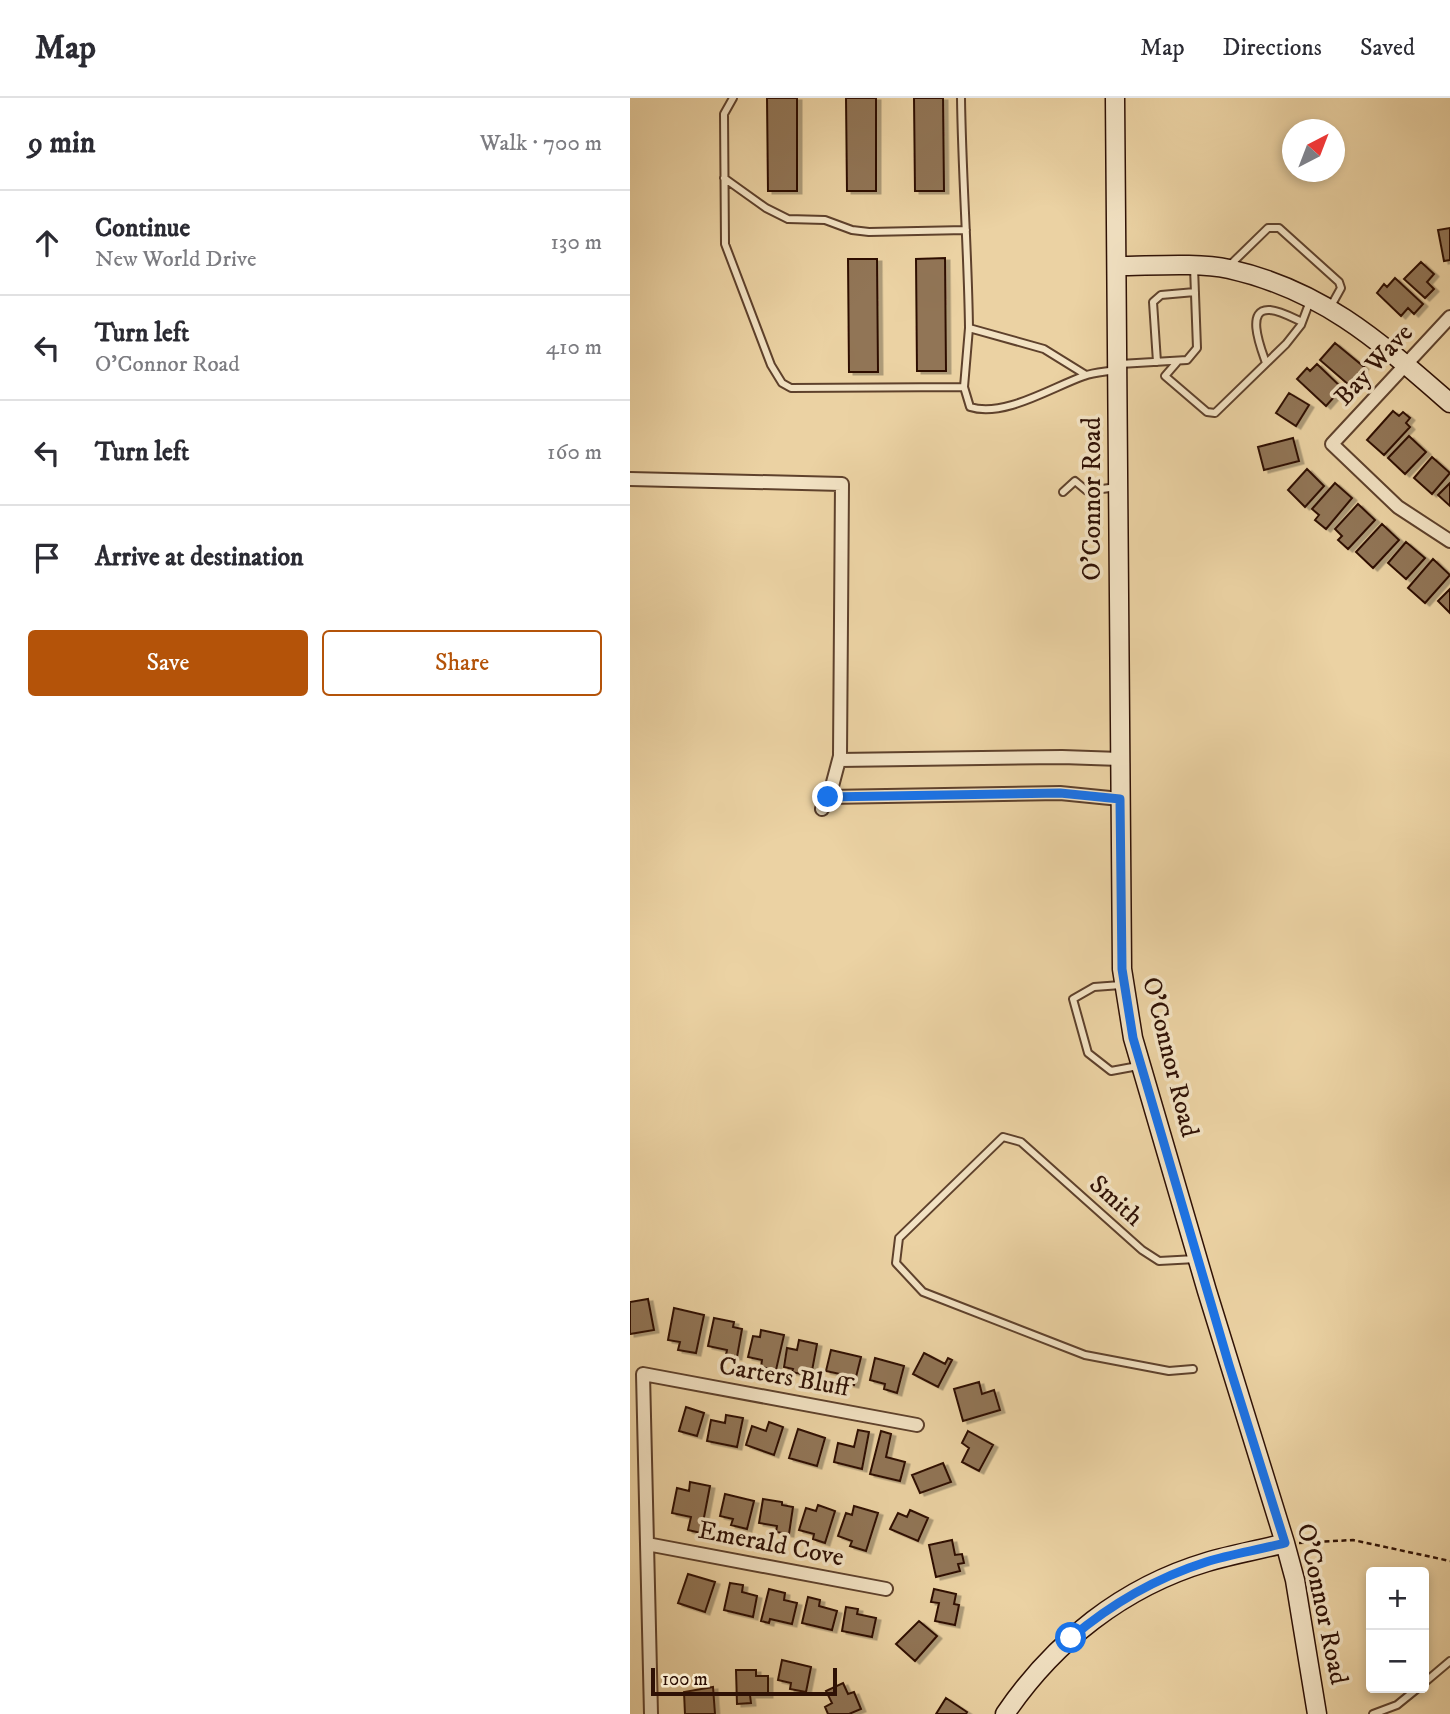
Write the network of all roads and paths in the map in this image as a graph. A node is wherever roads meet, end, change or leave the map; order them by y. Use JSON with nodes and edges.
{"nodes":[{"id":1,"x":733,"y":98,"type":"edge"},
{"id":2,"x":961,"y":98,"type":"edge"},
{"id":3,"x":1115,"y":98,"type":"edge"},
{"id":4,"x":724,"y":178,"type":"junction"},
{"id":5,"x":966,"y":230,"type":"junction"},
{"id":6,"x":1117,"y":266,"type":"junction"},
{"id":7,"x":1194,"y":266,"type":"junction"},
{"id":8,"x":1227,"y":268,"type":"junction"},
{"id":9,"x":1195,"y":292,"type":"junction"},
{"id":10,"x":1311,"y":298,"type":"junction"},
{"id":11,"x":1330,"y":307,"type":"junction"},
{"id":12,"x":1195,"y":312,"type":"junction"},
{"id":13,"x":1154,"y":313,"type":"junction"},
{"id":14,"x":1163,"y":313,"type":"dead end"},
{"id":15,"x":1186,"y":313,"type":"dead end"},
{"id":16,"x":1450,"y":317,"type":"edge"},
{"id":17,"x":1303,"y":322,"type":"junction"},
{"id":18,"x":969,"y":328,"type":"junction"},
{"id":19,"x":1186,"y":332,"type":"dead end"},
{"id":20,"x":1196,"y":332,"type":"junction"},
{"id":21,"x":1178,"y":361,"type":"junction"},
{"id":22,"x":1157,"y":362,"type":"junction"},
{"id":23,"x":1266,"y":363,"type":"junction"},
{"id":24,"x":1405,"y":364,"type":"junction"},
{"id":25,"x":1118,"y":367,"type":"junction"},
{"id":26,"x":1086,"y":375,"type":"junction"},
{"id":27,"x":964,"y":387,"type":"junction"},
{"id":28,"x":1450,"y":403,"type":"edge"},
{"id":29,"x":630,"y":479,"type":"edge"},
{"id":30,"x":1118,"y":487,"type":"junction"},
{"id":31,"x":1063,"y":492,"type":"dead end"},
{"id":32,"x":1450,"y":541,"type":"edge"},
{"id":33,"x":1120,"y":759,"type":"junction"},
{"id":34,"x":839,"y":761,"type":"junction"},
{"id":35,"x":1120,"y":799,"type":"junction"},
{"id":36,"x":1123,"y":984,"type":"junction"},
{"id":37,"x":1141,"y":1065,"type":"junction"},
{"id":38,"x":1198,"y":1259,"type":"junction"},
{"id":39,"x":1193,"y":1369,"type":"dead end"},
{"id":40,"x":917,"y":1425,"type":"dead end"},
{"id":41,"x":1285,"y":1543,"type":"junction"},
{"id":42,"x":647,"y":1544,"type":"junction"},
{"id":43,"x":1450,"y":1561,"type":"edge"},
{"id":44,"x":886,"y":1589,"type":"dead end"},
{"id":45,"x":1450,"y":1661,"type":"edge"},
{"id":46,"x":1429,"y":1679,"type":"edge"},
{"id":47,"x":1412,"y":1693,"type":"edge"},
{"id":48,"x":651,"y":1714,"type":"edge"},
{"id":49,"x":1006,"y":1714,"type":"edge"},
{"id":50,"x":1317,"y":1714,"type":"edge"},
{"id":51,"x":1373,"y":1714,"type":"edge"}],
"edges":[{"from":1,"to":4,"type":"lane"},
{"from":2,"to":5,"type":"lane"},
{"from":3,"to":6,"type":"main road","name":"O'Connor Road"},
{"from":4,"to":5,"type":"lane"},
{"from":4,"to":27,"type":"lane"},
{"from":5,"to":18,"type":"lane"},
{"from":6,"to":7,"type":"main road"},
{"from":6,"to":25,"type":"main road","name":"O'Connor Road"},
{"from":7,"to":8,"type":"main road"},
{"from":7,"to":9,"type":"lane"},
{"from":8,"to":10,"type":"main road"},
{"from":8,"to":11,"type":"lane"},
{"from":9,"to":12,"type":"lane"},
{"from":9,"to":13,"type":"lane"},
{"from":10,"to":11,"type":"main road"},
{"from":10,"to":17,"type":"lane"},
{"from":11,"to":24,"type":"main road"},
{"from":12,"to":15,"type":"lane"},
{"from":12,"to":20,"type":"lane"},
{"from":13,"to":14,"type":"lane"},
{"from":13,"to":22,"type":"lane"},
{"from":16,"to":24,"type":"street","name":"Bay Wave"},
{"from":17,"to":23,"type":"lane"},
{"from":17,"to":23,"type":"lane"},
{"from":18,"to":26,"type":"lane"},
{"from":18,"to":27,"type":"lane"},
{"from":19,"to":20,"type":"lane"},
{"from":20,"to":21,"type":"lane"},
{"from":21,"to":22,"type":"lane"},
{"from":21,"to":23,"type":"lane"},
{"from":22,"to":25,"type":"lane"},
{"from":24,"to":28,"type":"main road"},
{"from":24,"to":32,"type":"street","name":"Bay Wave"},
{"from":25,"to":26,"type":"lane"},
{"from":25,"to":30,"type":"main road","name":"O'Connor Road"},
{"from":26,"to":27,"type":"lane"},
{"from":29,"to":34,"type":"street"},
{"from":30,"to":31,"type":"lane"},
{"from":30,"to":33,"type":"main road","name":"O'Connor Road"},
{"from":33,"to":34,"type":"street"},
{"from":33,"to":35,"type":"main road","name":"O'Connor Road"},
{"from":34,"to":35,"type":"street"},
{"from":35,"to":36,"type":"main road","name":"O'Connor Road"},
{"from":36,"to":37,"type":"main road","name":"O'Connor Road"},
{"from":36,"to":37,"type":"lane"},
{"from":37,"to":38,"type":"main road","name":"O'Connor Road"},
{"from":38,"to":39,"type":"lane","name":"Smith"},
{"from":38,"to":41,"type":"main road","name":"O'Connor Road"},
{"from":40,"to":42,"type":"street","name":"Carters Bluff"},
{"from":41,"to":43,"type":"path"},
{"from":41,"to":49,"type":"main road"},
{"from":41,"to":50,"type":"main road","name":"O'Connor Road"},
{"from":42,"to":44,"type":"street","name":"Emerald Cove"},
{"from":42,"to":48,"type":"street"},
{"from":45,"to":46,"type":"lane"},
{"from":47,"to":51,"type":"lane"}]}
